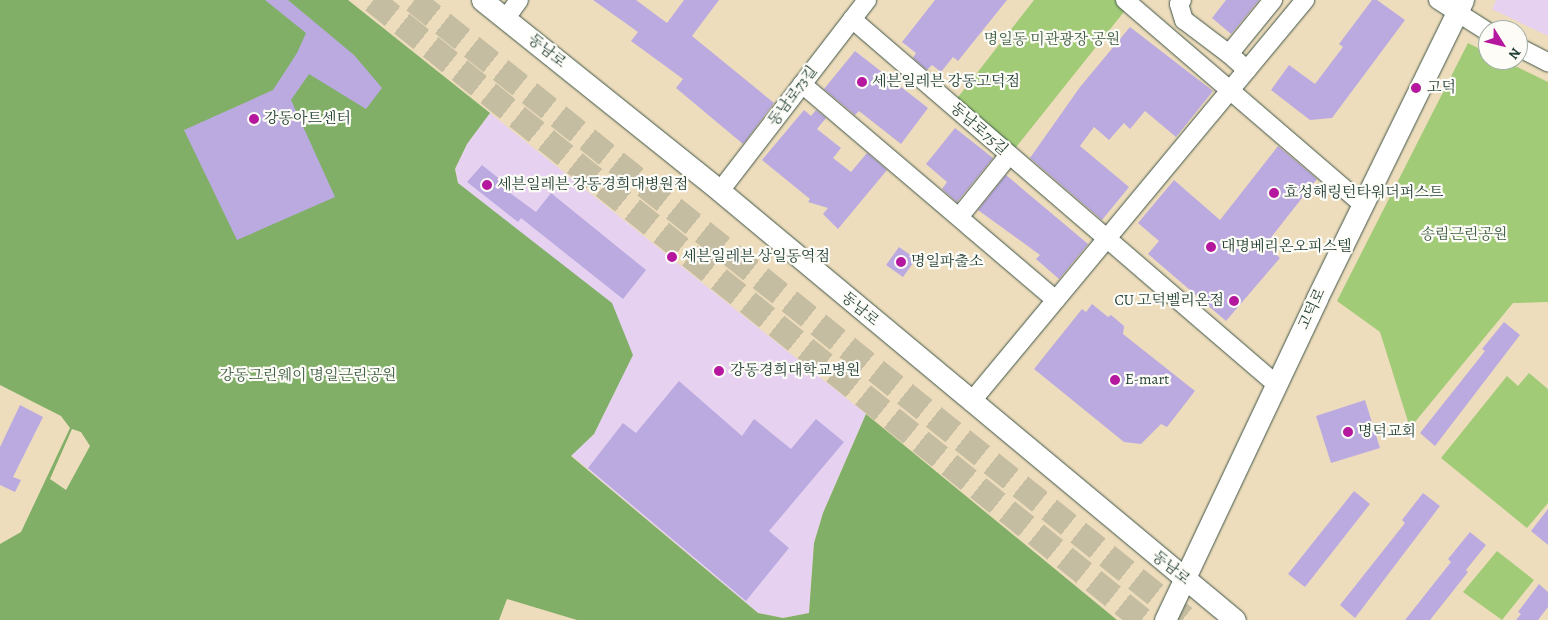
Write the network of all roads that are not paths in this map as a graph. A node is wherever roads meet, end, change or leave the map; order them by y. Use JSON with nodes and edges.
{"nodes":[{"id":1,"x":482,"y":0,"type":"edge"},
{"id":2,"x":519,"y":0,"type":"edge"},
{"id":3,"x":867,"y":0,"type":"edge"},
{"id":4,"x":1125,"y":0,"type":"edge"},
{"id":5,"x":1182,"y":0,"type":"edge"},
{"id":6,"x":1273,"y":0,"type":"edge"},
{"id":7,"x":1305,"y":0,"type":"edge"},
{"id":8,"x":1438,"y":0,"type":"edge"},
{"id":9,"x":1460,"y":7,"type":"edge"},
{"id":10,"x":506,"y":18,"type":"junction"},
{"id":11,"x":852,"y":19,"type":"junction"},
{"id":12,"x":1478,"y":23,"type":"edge"},
{"id":13,"x":1528,"y":52,"type":"edge"},
{"id":14,"x":1229,"y":54,"type":"junction"},
{"id":15,"x":1548,"y":62,"type":"edge"},
{"id":16,"x":1247,"y":70,"type":"junction"},
{"id":17,"x":802,"y":84,"type":"junction"},
{"id":18,"x":1230,"y":91,"type":"junction"},
{"id":19,"x":1008,"y":155,"type":"junction"},
{"id":20,"x":720,"y":191,"type":"junction"},
{"id":21,"x":1362,"y":205,"type":"junction"},
{"id":22,"x":959,"y":217,"type":"junction"},
{"id":23,"x":1107,"y":239,"type":"junction"},
{"id":24,"x":1056,"y":300,"type":"junction"},
{"id":25,"x":1277,"y":385,"type":"junction"},
{"id":26,"x":971,"y":402,"type":"junction"},
{"id":27,"x":1185,"y":579,"type":"junction"},
{"id":28,"x":1165,"y":620,"type":"edge"},
{"id":29,"x":1235,"y":620,"type":"edge"}],
"edges":[{"from":1,"to":10,"type":"main road","name":"동남로"},
{"from":2,"to":10,"type":"street"},
{"from":3,"to":11,"type":"street","name":"동남로73길"},
{"from":4,"to":18,"type":"street"},
{"from":5,"to":14,"type":"street"},
{"from":6,"to":14,"type":"street"},
{"from":7,"to":16,"type":"street"},
{"from":8,"to":9,"type":"street"},
{"from":9,"to":12,"type":"street"},
{"from":9,"to":21,"type":"main road","name":"고덕로"},
{"from":10,"to":20,"type":"main road","name":"동남로"},
{"from":11,"to":17,"type":"street","name":"동남로73길"},
{"from":11,"to":19,"type":"street","name":"동남로75길"},
{"from":13,"to":15,"type":"street"},
{"from":14,"to":16,"type":"street"},
{"from":16,"to":18,"type":"street"},
{"from":17,"to":20,"type":"street","name":"동남로73길"},
{"from":17,"to":22,"type":"street"},
{"from":18,"to":21,"type":"street"},
{"from":18,"to":23,"type":"street"},
{"from":19,"to":22,"type":"street"},
{"from":19,"to":23,"type":"street","name":"동남로75길"},
{"from":20,"to":26,"type":"main road","name":"동남로"},
{"from":21,"to":25,"type":"main road","name":"고덕로"},
{"from":22,"to":24,"type":"street"},
{"from":23,"to":24,"type":"street"},
{"from":23,"to":25,"type":"street","name":"동남로75길"},
{"from":24,"to":26,"type":"street"},
{"from":25,"to":27,"type":"main road","name":"고덕로"},
{"from":26,"to":27,"type":"main road","name":"동남로"},
{"from":27,"to":28,"type":"main road","name":"고덕로"},
{"from":27,"to":29,"type":"main road","name":"동남로"}]}
